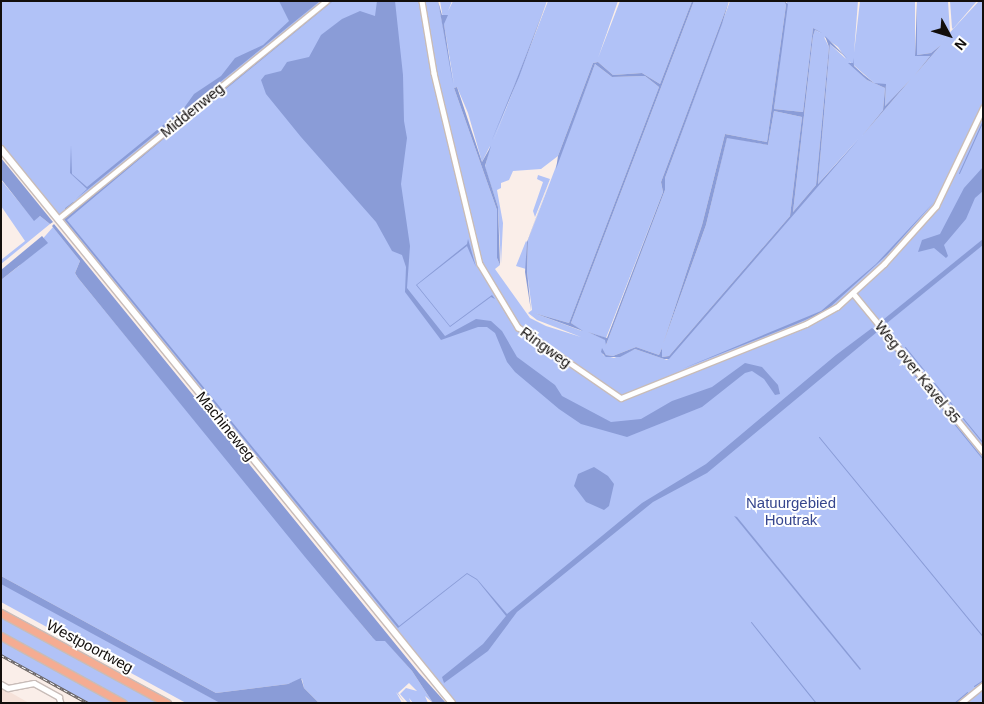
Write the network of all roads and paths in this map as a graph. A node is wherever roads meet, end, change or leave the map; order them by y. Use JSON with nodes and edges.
{"nodes":[{"id":1,"x":326,"y":1,"type":"edge"},
{"id":2,"x":422,"y":1,"type":"edge"},
{"id":3,"x":983,"y":108,"type":"edge"},
{"id":4,"x":1,"y":149,"type":"edge"},
{"id":5,"x":58,"y":219,"type":"junction"},
{"id":6,"x":853,"y":293,"type":"junction"},
{"id":7,"x":983,"y":451,"type":"edge"},
{"id":8,"x":1,"y":613,"type":"edge"},
{"id":9,"x":1,"y":636,"type":"edge"},
{"id":10,"x":1,"y":684,"type":"edge"},
{"id":11,"x":983,"y":685,"type":"edge"},
{"id":12,"x":61,"y":703,"type":"edge"},
{"id":13,"x":123,"y":703,"type":"edge"},
{"id":14,"x":167,"y":703,"type":"edge"},
{"id":15,"x":452,"y":703,"type":"edge"},
{"id":16,"x":961,"y":703,"type":"edge"}],
"edges":[{"from":1,"to":5,"type":"street","name":"Middenweg"},
{"from":2,"to":6,"type":"street","name":"Ringweg"},
{"from":3,"to":6,"type":"street","name":"Ringweg"},
{"from":4,"to":5,"type":"street","name":"Machineweg"},
{"from":5,"to":15,"type":"street","name":"Machineweg"},
{"from":6,"to":7,"type":"street","name":"Weg over Kavel 35"},
{"from":8,"to":14,"type":"main road","name":"Westpoortweg"},
{"from":9,"to":13,"type":"main road"},
{"from":10,"to":12,"type":"street"},
{"from":11,"to":16,"type":"street"}]}
